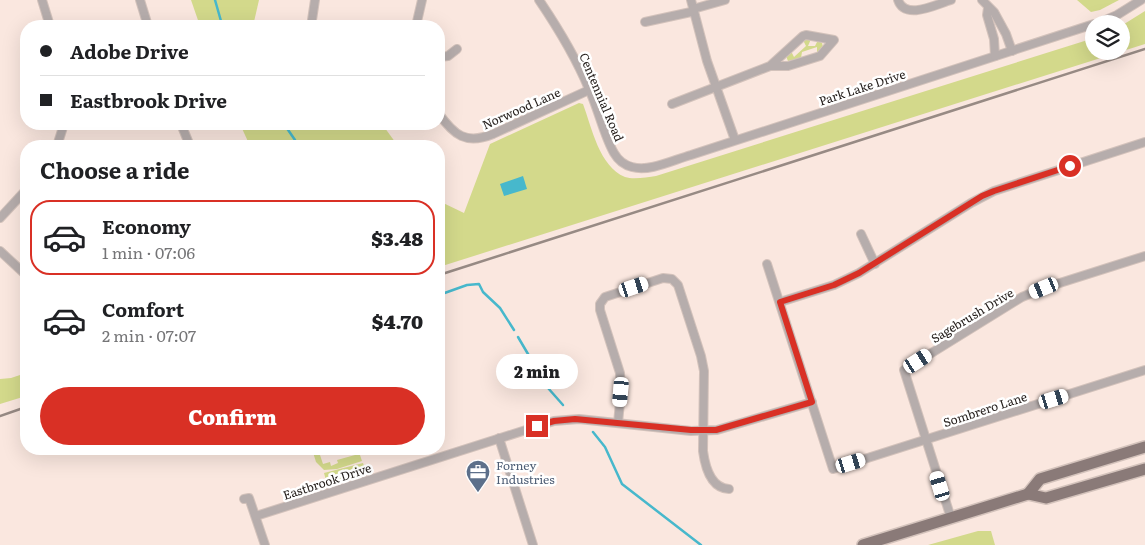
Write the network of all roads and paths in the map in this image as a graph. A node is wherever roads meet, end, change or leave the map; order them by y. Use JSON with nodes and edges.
{"nodes":[{"id":1,"x":42,"y":0,"type":"edge"},
{"id":2,"x":140,"y":0,"type":"edge"},
{"id":3,"x":315,"y":0,"type":"edge"},
{"id":4,"x":422,"y":0,"type":"edge"},
{"id":5,"x":539,"y":0,"type":"edge"},
{"id":6,"x":691,"y":0,"type":"edge"},
{"id":7,"x":724,"y":0,"type":"edge"},
{"id":8,"x":898,"y":0,"type":"edge"},
{"id":9,"x":951,"y":0,"type":"edge"},
{"id":10,"x":982,"y":0,"type":"edge"},
{"id":11,"x":1141,"y":0,"type":"edge"},
{"id":12,"x":988,"y":8,"type":"junction"},
{"id":13,"x":693,"y":9,"type":"junction"},
{"id":14,"x":1118,"y":15,"type":"edge"},
{"id":15,"x":48,"y":20,"type":"edge"},
{"id":16,"x":146,"y":20,"type":"edge"},
{"id":17,"x":312,"y":20,"type":"dead end"},
{"id":18,"x":417,"y":20,"type":"edge"},
{"id":19,"x":645,"y":22,"type":"dead end"},
{"id":20,"x":1085,"y":27,"type":"edge"},
{"id":21,"x":457,"y":49,"type":"dead end"},
{"id":22,"x":1012,"y":51,"type":"junction"},
{"id":23,"x":445,"y":56,"type":"edge"},
{"id":24,"x":996,"y":56,"type":"junction"},
{"id":25,"x":770,"y":66,"type":"junction"},
{"id":26,"x":716,"y":86,"type":"junction"},
{"id":27,"x":590,"y":90,"type":"junction"},
{"id":28,"x":672,"y":104,"type":"dead end"},
{"id":29,"x":445,"y":123,"type":"edge"},
{"id":30,"x":735,"y":140,"type":"junction"},
{"id":31,"x":1145,"y":142,"type":"edge"},
{"id":32,"x":638,"y":168,"type":"joint"},
{"id":33,"x":20,"y":196,"type":"edge"},
{"id":34,"x":0,"y":218,"type":"edge"},
{"id":35,"x":861,"y":234,"type":"dead end"},
{"id":36,"x":0,"y":251,"type":"edge"},
{"id":37,"x":1145,"y":256,"type":"edge"},
{"id":38,"x":767,"y":264,"type":"dead end"},
{"id":39,"x":875,"y":264,"type":"junction"},
{"id":40,"x":20,"y":269,"type":"edge"},
{"id":41,"x":780,"y":302,"type":"junction"},
{"id":42,"x":1145,"y":370,"type":"edge"},
{"id":43,"x":812,"y":402,"type":"junction"},
{"id":44,"x":618,"y":423,"type":"junction"},
{"id":45,"x":703,"y":431,"type":"junction"},
{"id":46,"x":499,"y":438,"type":"junction"},
{"id":47,"x":926,"y":440,"type":"junction"},
{"id":48,"x":1145,"y":447,"type":"edge"},
{"id":49,"x":1145,"y":469,"type":"edge"},
{"id":50,"x":729,"y":489,"type":"dead end"},
{"id":51,"x":1028,"y":494,"type":"junction"},
{"id":52,"x":244,"y":499,"type":"dead end"},
{"id":53,"x":256,"y":516,"type":"junction"},
{"id":54,"x":951,"y":518,"type":"junction"},
{"id":55,"x":265,"y":545,"type":"edge"},
{"id":56,"x":533,"y":545,"type":"edge"},
{"id":57,"x":863,"y":545,"type":"edge"}],
"edges":[{"from":1,"to":15,"type":"street"},
{"from":2,"to":16,"type":"street"},
{"from":3,"to":17,"type":"street"},
{"from":4,"to":18,"type":"street"},
{"from":5,"to":27,"type":"street","name":"Centennial Road"},
{"from":6,"to":13,"type":"street"},
{"from":7,"to":13,"type":"street"},
{"from":8,"to":9,"type":"street"},
{"from":10,"to":12,"type":"street"},
{"from":11,"to":14,"type":"street","name":"Park Lake Drive"},
{"from":12,"to":22,"type":"street"},
{"from":12,"to":24,"type":"street"},
{"from":13,"to":19,"type":"street"},
{"from":13,"to":26,"type":"street"},
{"from":20,"to":22,"type":"street","name":"Park Lake Drive"},
{"from":21,"to":23,"type":"street"},
{"from":22,"to":24,"type":"street","name":"Park Lake Drive"},
{"from":24,"to":30,"type":"street","name":"Park Lake Drive"},
{"from":25,"to":25,"type":"street"},
{"from":25,"to":26,"type":"street"},
{"from":26,"to":28,"type":"street"},
{"from":26,"to":30,"type":"street"},
{"from":27,"to":29,"type":"street","name":"Norwood Lane"},
{"from":27,"to":32,"type":"street","name":"Centennial Road"},
{"from":30,"to":32,"type":"street","name":"Park Lake Drive"},
{"from":31,"to":39,"type":"street"},
{"from":33,"to":34,"type":"street"},
{"from":35,"to":39,"type":"street"},
{"from":36,"to":40,"type":"street"},
{"from":37,"to":47,"type":"street","name":"Sagebrush Drive"},
{"from":38,"to":41,"type":"street"},
{"from":39,"to":41,"type":"street"},
{"from":41,"to":43,"type":"street"},
{"from":42,"to":47,"type":"street","name":"Sombrero Lane"},
{"from":43,"to":45,"type":"street","name":"Eastbrook Drive"},
{"from":43,"to":47,"type":"street","name":"Sombrero Lane"},
{"from":44,"to":45,"type":"street","name":"Eastbrook Drive"},
{"from":44,"to":45,"type":"street"},
{"from":44,"to":46,"type":"street","name":"Eastbrook Drive"},
{"from":45,"to":50,"type":"street"},
{"from":46,"to":53,"type":"street","name":"Eastbrook Drive"},
{"from":46,"to":56,"type":"street"},
{"from":47,"to":54,"type":"street","name":"Sagebrush Drive"},
{"from":48,"to":51,"type":"main road"},
{"from":49,"to":51,"type":"main road"},
{"from":51,"to":54,"type":"main road"},
{"from":52,"to":53,"type":"street"},
{"from":53,"to":55,"type":"street"},
{"from":54,"to":57,"type":"main road"}]}
